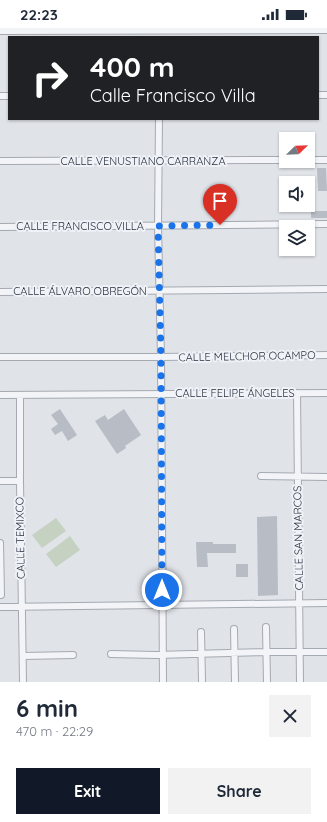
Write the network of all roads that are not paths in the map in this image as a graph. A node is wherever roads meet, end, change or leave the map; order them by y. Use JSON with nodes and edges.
{"nodes":[{"id":1,"x":327,"y":30,"type":"edge"},
{"id":2,"x":0,"y":31,"type":"edge"},
{"id":3,"x":158,"y":32,"type":"edge"},
{"id":4,"x":159,"y":120,"type":"edge"},
{"id":5,"x":279,"y":160,"type":"edge"},
{"id":6,"x":315,"y":160,"type":"edge"},
{"id":7,"x":327,"y":160,"type":"edge"},
{"id":8,"x":0,"y":161,"type":"edge"},
{"id":9,"x":160,"y":161,"type":"junction"},
{"id":10,"x":327,"y":224,"type":"edge"},
{"id":11,"x":158,"y":226,"type":"junction"},
{"id":12,"x":0,"y":227,"type":"edge"},
{"id":13,"x":327,"y":289,"type":"edge"},
{"id":14,"x":160,"y":291,"type":"junction"},
{"id":15,"x":0,"y":292,"type":"edge"},
{"id":16,"x":327,"y":355,"type":"edge"},
{"id":17,"x":0,"y":357,"type":"edge"},
{"id":18,"x":161,"y":357,"type":"junction"},
{"id":19,"x":297,"y":393,"type":"junction"},
{"id":20,"x":327,"y":393,"type":"edge"},
{"id":21,"x":161,"y":394,"type":"junction"},
{"id":22,"x":0,"y":395,"type":"edge"},
{"id":23,"x":20,"y":395,"type":"junction"},
{"id":24,"x":262,"y":476,"type":"dead end"},
{"id":25,"x":327,"y":477,"type":"edge"},
{"id":26,"x":297,"y":478,"type":"junction"},
{"id":27,"x":0,"y":481,"type":"edge"},
{"id":28,"x":20,"y":481,"type":"junction"},
{"id":29,"x":0,"y":545,"type":"edge"},
{"id":30,"x":0,"y":575,"type":"edge"},
{"id":31,"x":1,"y":595,"type":"dead end"},
{"id":32,"x":299,"y":603,"type":"junction"},
{"id":33,"x":327,"y":603,"type":"edge"},
{"id":34,"x":162,"y":605,"type":"junction"},
{"id":35,"x":0,"y":607,"type":"edge"},
{"id":36,"x":21,"y":607,"type":"junction"},
{"id":37,"x":266,"y":627,"type":"dead end"},
{"id":38,"x":234,"y":629,"type":"dead end"},
{"id":39,"x":201,"y":632,"type":"dead end"},
{"id":40,"x":266,"y":652,"type":"junction"},
{"id":41,"x":327,"y":652,"type":"edge"},
{"id":42,"x":299,"y":653,"type":"junction"},
{"id":43,"x":111,"y":654,"type":"dead end"},
{"id":44,"x":201,"y":654,"type":"junction"},
{"id":45,"x":235,"y":654,"type":"junction"},
{"id":46,"x":73,"y":655,"type":"dead end"},
{"id":47,"x":163,"y":655,"type":"junction"},
{"id":48,"x":23,"y":656,"type":"junction"},
{"id":49,"x":202,"y":681,"type":"dead end"},
{"id":50,"x":23,"y":682,"type":"edge"},
{"id":51,"x":163,"y":682,"type":"edge"},
{"id":52,"x":235,"y":682,"type":"edge"},
{"id":53,"x":267,"y":682,"type":"edge"},
{"id":54,"x":300,"y":682,"type":"edge"}],
"edges":[{"from":1,"to":3,"type":"street"},
{"from":2,"to":3,"type":"street"},
{"from":4,"to":9,"type":"street"},
{"from":5,"to":9,"type":"street","name":"CALLE VENUSTIANO CARRANZA"},
{"from":6,"to":7,"type":"street"},
{"from":8,"to":9,"type":"street","name":"CALLE VENUSTIANO CARRANZA"},
{"from":9,"to":11,"type":"street"},
{"from":10,"to":11,"type":"street","name":"CALLE FRANCISCO VILLA"},
{"from":11,"to":12,"type":"street","name":"CALLE FRANCISCO VILLA"},
{"from":11,"to":14,"type":"street"},
{"from":13,"to":14,"type":"street","name":"CALLE ÁLVARO OBREGÓN"},
{"from":14,"to":15,"type":"street","name":"CALLE ÁLVARO OBREGÓN"},
{"from":14,"to":18,"type":"street"},
{"from":16,"to":18,"type":"street","name":"CALLE MELCHOR OCAMPO"},
{"from":17,"to":18,"type":"street","name":"CALLE MELCHOR OCAMPO"},
{"from":18,"to":21,"type":"street"},
{"from":19,"to":20,"type":"street","name":"CALLE FELIPE ÁNGELES"},
{"from":19,"to":21,"type":"street","name":"CALLE FELIPE ÁNGELES"},
{"from":19,"to":26,"type":"street","name":"CALLE SAN MARCOS"},
{"from":21,"to":23,"type":"street","name":"CALLE FELIPE ÁNGELES"},
{"from":21,"to":34,"type":"street"},
{"from":22,"to":23,"type":"street","name":"CALLE FELIPE ÁNGELES"},
{"from":23,"to":28,"type":"street","name":"CALLE TEMIXCO"},
{"from":24,"to":26,"type":"street"},
{"from":25,"to":26,"type":"street"},
{"from":26,"to":32,"type":"street","name":"CALLE SAN MARCOS"},
{"from":27,"to":28,"type":"street"},
{"from":28,"to":36,"type":"street","name":"CALLE TEMIXCO"},
{"from":29,"to":30,"type":"street"},
{"from":30,"to":31,"type":"street"},
{"from":32,"to":33,"type":"street"},
{"from":32,"to":34,"type":"street"},
{"from":32,"to":42,"type":"street","name":"CALLE SAN MARCOS"},
{"from":34,"to":36,"type":"street"},
{"from":34,"to":47,"type":"street"},
{"from":35,"to":36,"type":"street"},
{"from":36,"to":48,"type":"street","name":"CALLE TEMIXCO"},
{"from":37,"to":40,"type":"street"},
{"from":38,"to":45,"type":"street"},
{"from":39,"to":44,"type":"street"},
{"from":40,"to":42,"type":"street"},
{"from":40,"to":45,"type":"street"},
{"from":40,"to":53,"type":"street"},
{"from":41,"to":42,"type":"street"},
{"from":42,"to":54,"type":"street","name":"CALLE SAN MARCOS"},
{"from":43,"to":47,"type":"street"},
{"from":44,"to":45,"type":"street"},
{"from":44,"to":47,"type":"street"},
{"from":44,"to":49,"type":"street"},
{"from":45,"to":52,"type":"street"},
{"from":46,"to":48,"type":"street"},
{"from":47,"to":51,"type":"street"},
{"from":48,"to":50,"type":"street","name":"CALLE TEMIXCO"}]}
